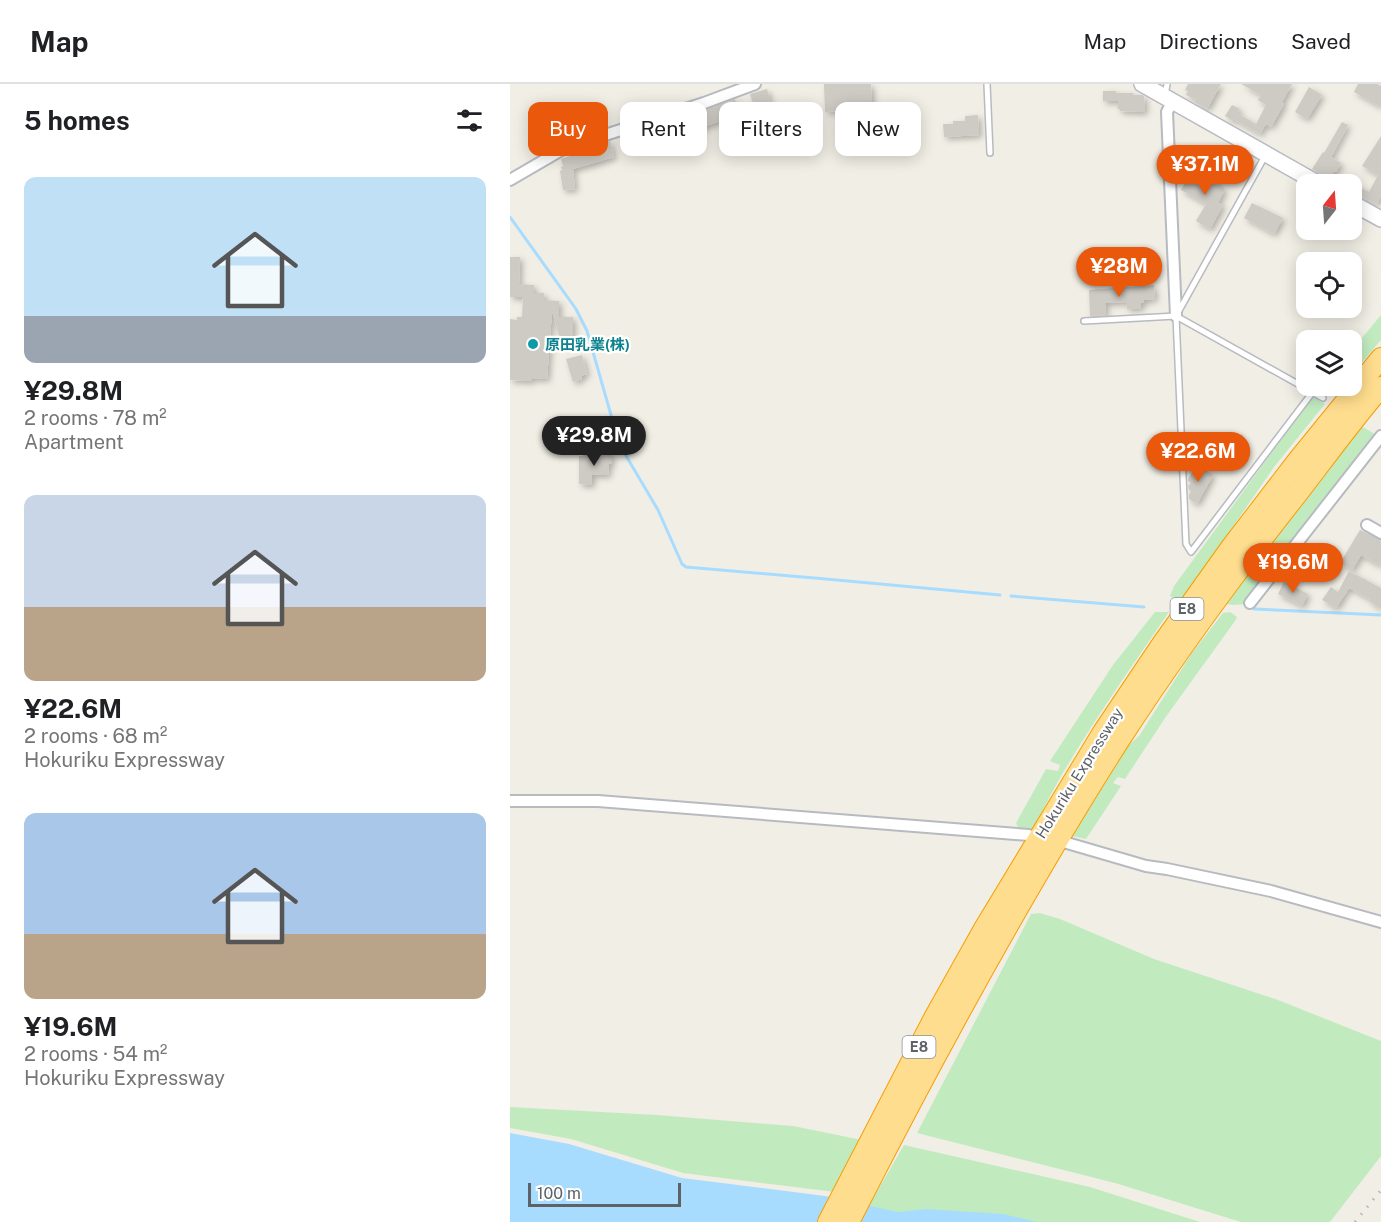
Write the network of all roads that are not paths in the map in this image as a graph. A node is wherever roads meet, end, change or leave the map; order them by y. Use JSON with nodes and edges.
{"nodes":[{"id":1,"x":755,"y":84,"type":"edge"},
{"id":2,"x":987,"y":84,"type":"edge"},
{"id":3,"x":1142,"y":84,"type":"edge"},
{"id":4,"x":1167,"y":94,"type":"edge"},
{"id":5,"x":990,"y":153,"type":"dead end"},
{"id":6,"x":1266,"y":155,"type":"junction"},
{"id":7,"x":1301,"y":174,"type":"edge"},
{"id":8,"x":510,"y":180,"type":"edge"},
{"id":9,"x":1362,"y":209,"type":"edge"},
{"id":10,"x":1381,"y":219,"type":"edge"},
{"id":11,"x":1176,"y":316,"type":"junction"},
{"id":12,"x":1084,"y":321,"type":"dead end"},
{"id":13,"x":1381,"y":358,"type":"edge"},
{"id":14,"x":1296,"y":384,"type":"edge"},
{"id":15,"x":1381,"y":387,"type":"edge"},
{"id":16,"x":1310,"y":396,"type":"edge"},
{"id":17,"x":1319,"y":396,"type":"edge"},
{"id":18,"x":1323,"y":398,"type":"dead end"},
{"id":19,"x":1381,"y":436,"type":"edge"},
{"id":20,"x":1367,"y":525,"type":"dead end"},
{"id":21,"x":1381,"y":533,"type":"edge"},
{"id":22,"x":1250,"y":603,"type":"dead end"},
{"id":23,"x":510,"y":801,"type":"edge"},
{"id":24,"x":1029,"y":835,"type":"dead end"},
{"id":25,"x":1067,"y":843,"type":"dead end"},
{"id":26,"x":1381,"y":922,"type":"edge"},
{"id":27,"x":828,"y":1222,"type":"edge"},
{"id":28,"x":849,"y":1222,"type":"edge"}],
"edges":[{"from":1,"to":8,"type":"street"},
{"from":2,"to":5,"type":"lane"},
{"from":3,"to":4,"type":"main road"},
{"from":4,"to":6,"type":"main road"},
{"from":4,"to":11,"type":"street"},
{"from":6,"to":7,"type":"main road"},
{"from":6,"to":11,"type":"lane"},
{"from":9,"to":10,"type":"main road"},
{"from":11,"to":12,"type":"lane"},
{"from":11,"to":14,"type":"lane"},
{"from":11,"to":16,"type":"lane"},
{"from":13,"to":27,"type":"highway","name":"Hokuriku Expressway","number":"E8"},
{"from":15,"to":28,"type":"highway","name":"Hokuriku Expressway","number":"E8"},
{"from":17,"to":18,"type":"lane"},
{"from":19,"to":22,"type":"street"},
{"from":20,"to":21,"type":"street"},
{"from":23,"to":24,"type":"street"},
{"from":25,"to":26,"type":"street"}]}
